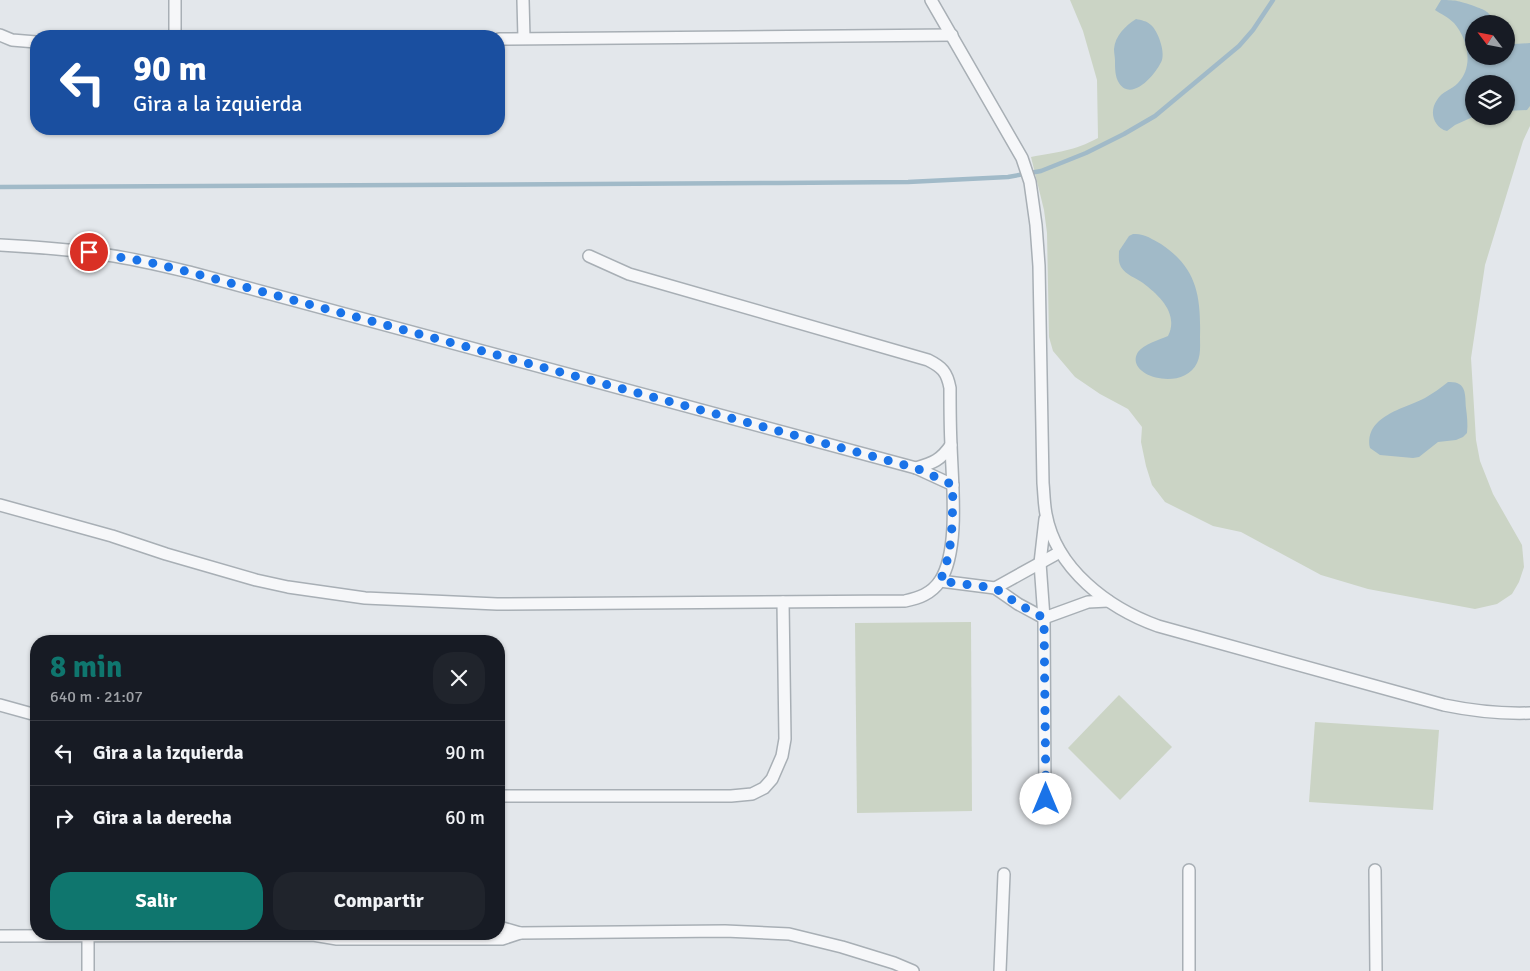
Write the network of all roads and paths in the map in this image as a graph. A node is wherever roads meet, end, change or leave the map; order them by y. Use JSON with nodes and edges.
{"nodes":[{"id":1,"x":175,"y":0,"type":"edge"},
{"id":2,"x":523,"y":0,"type":"edge"},
{"id":3,"x":931,"y":0,"type":"edge"},
{"id":4,"x":176,"y":30,"type":"edge"},
{"id":5,"x":0,"y":35,"type":"edge"},
{"id":6,"x":952,"y":36,"type":"junction"},
{"id":7,"x":524,"y":38,"type":"junction"},
{"id":8,"x":505,"y":39,"type":"edge"},
{"id":9,"x":30,"y":42,"type":"edge"},
{"id":10,"x":0,"y":245,"type":"edge"},
{"id":11,"x":589,"y":256,"type":"dead end"},
{"id":12,"x":951,"y":445,"type":"junction"},
{"id":13,"x":916,"y":468,"type":"junction"},
{"id":14,"x":953,"y":485,"type":"junction"},
{"id":15,"x":0,"y":505,"type":"edge"},
{"id":16,"x":1046,"y":514,"type":"junction"},
{"id":17,"x":1060,"y":552,"type":"junction"},
{"id":18,"x":1040,"y":563,"type":"junction"},
{"id":19,"x":940,"y":581,"type":"junction"},
{"id":20,"x":995,"y":588,"type":"junction"},
{"id":21,"x":1108,"y":601,"type":"junction"},
{"id":22,"x":782,"y":602,"type":"junction"},
{"id":23,"x":1044,"y":618,"type":"junction"},
{"id":24,"x":0,"y":704,"type":"edge"},
{"id":25,"x":30,"y":713,"type":"edge"},
{"id":26,"x":1530,"y":713,"type":"edge"},
{"id":27,"x":505,"y":796,"type":"edge"},
{"id":28,"x":1046,"y":799,"type":"dead end"},
{"id":29,"x":1189,"y":870,"type":"dead end"},
{"id":30,"x":1375,"y":870,"type":"dead end"},
{"id":31,"x":1004,"y":874,"type":"dead end"},
{"id":32,"x":505,"y":929,"type":"edge"},
{"id":33,"x":520,"y":933,"type":"junction"},
{"id":34,"x":0,"y":936,"type":"edge"},
{"id":35,"x":30,"y":936,"type":"edge"},
{"id":36,"x":505,"y":938,"type":"edge"},
{"id":37,"x":88,"y":940,"type":"edge"},
{"id":38,"x":88,"y":971,"type":"edge"},
{"id":39,"x":913,"y":971,"type":"edge"},
{"id":40,"x":1000,"y":971,"type":"edge"},
{"id":41,"x":1189,"y":971,"type":"edge"},
{"id":42,"x":1376,"y":971,"type":"edge"}],
"edges":[{"from":1,"to":4,"type":"street"},
{"from":2,"to":7,"type":"street"},
{"from":3,"to":6,"type":"street"},
{"from":5,"to":9,"type":"street"},
{"from":6,"to":7,"type":"street"},
{"from":6,"to":16,"type":"street"},
{"from":7,"to":8,"type":"street"},
{"from":10,"to":13,"type":"street"},
{"from":11,"to":12,"type":"street"},
{"from":12,"to":13,"type":"street"},
{"from":12,"to":14,"type":"street"},
{"from":13,"to":14,"type":"street"},
{"from":14,"to":19,"type":"street"},
{"from":15,"to":22,"type":"street"},
{"from":16,"to":17,"type":"street"},
{"from":16,"to":18,"type":"street"},
{"from":17,"to":18,"type":"street"},
{"from":17,"to":21,"type":"street"},
{"from":18,"to":20,"type":"street"},
{"from":18,"to":23,"type":"street"},
{"from":19,"to":20,"type":"street"},
{"from":19,"to":22,"type":"street"},
{"from":20,"to":23,"type":"street"},
{"from":21,"to":23,"type":"street"},
{"from":21,"to":26,"type":"street"},
{"from":22,"to":27,"type":"street"},
{"from":23,"to":28,"type":"street"},
{"from":24,"to":25,"type":"street"},
{"from":29,"to":41,"type":"street"},
{"from":30,"to":42,"type":"street"},
{"from":31,"to":40,"type":"street"},
{"from":32,"to":33,"type":"street"},
{"from":33,"to":36,"type":"street"},
{"from":33,"to":39,"type":"street"},
{"from":34,"to":35,"type":"street"},
{"from":37,"to":38,"type":"street"}]}
